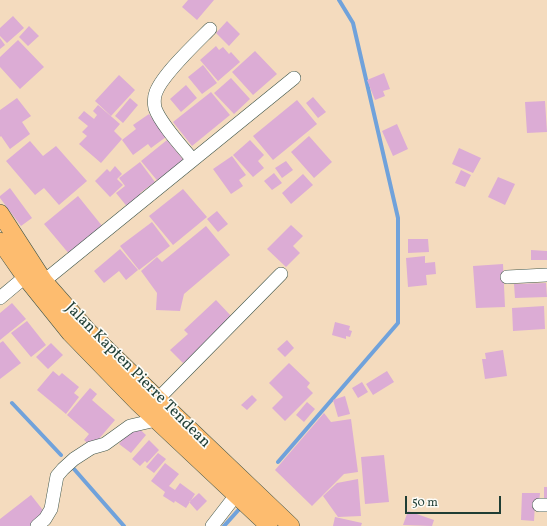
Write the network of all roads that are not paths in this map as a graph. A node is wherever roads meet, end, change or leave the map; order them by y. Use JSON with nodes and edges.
{"nodes":[{"id":1,"x":210,"y":29,"type":"dead end"},
{"id":2,"x":294,"y":78,"type":"dead end"},
{"id":3,"x":193,"y":160,"type":"junction"},
{"id":4,"x":0,"y":213,"type":"edge"},
{"id":5,"x":0,"y":241,"type":"edge"},
{"id":6,"x":281,"y":274,"type":"dead end"},
{"id":7,"x":547,"y":275,"type":"edge"},
{"id":8,"x":25,"y":277,"type":"junction"},
{"id":9,"x":507,"y":277,"type":"dead end"},
{"id":10,"x":44,"y":280,"type":"junction"},
{"id":11,"x":0,"y":298,"type":"edge"},
{"id":12,"x":153,"y":410,"type":"junction"},
{"id":13,"x":236,"y":495,"type":"junction"},
{"id":14,"x":38,"y":526,"type":"edge"},
{"id":15,"x":212,"y":526,"type":"edge"},
{"id":16,"x":269,"y":526,"type":"edge"},
{"id":17,"x":291,"y":526,"type":"edge"}],
"edges":[{"from":1,"to":3,"type":"street"},
{"from":2,"to":3,"type":"street"},
{"from":3,"to":10,"type":"street"},
{"from":4,"to":10,"type":"main road","name":"Jalan Kapten Pierre Tendean"},
{"from":5,"to":8,"type":"main road","name":"Jalan Kapten Pierre Tendean"},
{"from":6,"to":12,"type":"street"},
{"from":7,"to":9,"type":"street"},
{"from":8,"to":11,"type":"street"},
{"from":8,"to":12,"type":"main road","name":"Jalan Kapten Pierre Tendean"},
{"from":10,"to":12,"type":"main road","name":"Jalan Kapten Pierre Tendean"},
{"from":12,"to":13,"type":"main road","name":"Jalan Kapten Pierre Tendean"},
{"from":12,"to":14,"type":"street"},
{"from":12,"to":17,"type":"main road","name":"Jalan Kapten Pierre Tendean"},
{"from":13,"to":15,"type":"street"},
{"from":13,"to":16,"type":"main road","name":"Jalan Kapten Pierre Tendean"}]}
